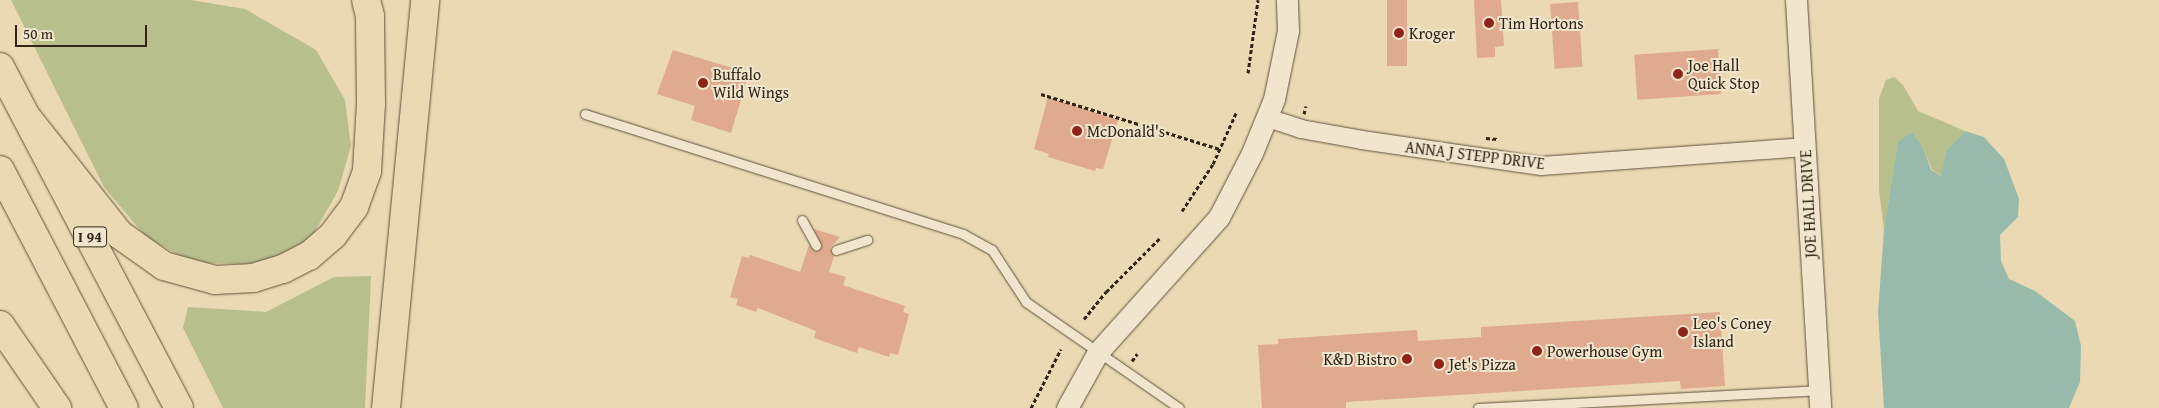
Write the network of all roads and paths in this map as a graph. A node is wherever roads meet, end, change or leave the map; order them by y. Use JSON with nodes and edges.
{"nodes":[{"id":1,"x":366,"y":0,"type":"edge"},
{"id":2,"x":425,"y":0,"type":"edge"},
{"id":3,"x":1258,"y":0,"type":"edge"},
{"id":4,"x":1287,"y":0,"type":"edge"},
{"id":5,"x":1796,"y":0,"type":"edge"},
{"id":6,"x":0,"y":67,"type":"edge"},
{"id":7,"x":1248,"y":73,"type":"dead end"},
{"id":8,"x":1041,"y":94,"type":"dead end"},
{"id":9,"x":1236,"y":113,"type":"dead end"},
{"id":10,"x":585,"y":114,"type":"dead end"},
{"id":11,"x":1268,"y":118,"type":"junction"},
{"id":12,"x":28,"y":119,"type":"junction"},
{"id":13,"x":1486,"y":138,"type":"dead end"},
{"id":14,"x":1497,"y":139,"type":"dead end"},
{"id":15,"x":1804,"y":147,"type":"junction"},
{"id":16,"x":1220,"y":150,"type":"junction"},
{"id":17,"x":0,"y":170,"type":"edge"},
{"id":18,"x":1182,"y":211,"type":"dead end"},
{"id":19,"x":802,"y":220,"type":"dead end"},
{"id":20,"x":1160,"y":238,"type":"dead end"},
{"id":21,"x":867,"y":240,"type":"dead end"},
{"id":22,"x":816,"y":245,"type":"dead end"},
{"id":23,"x":836,"y":250,"type":"dead end"},
{"id":24,"x":1084,"y":319,"type":"dead end"},
{"id":25,"x":0,"y":325,"type":"edge"},
{"id":26,"x":1061,"y":349,"type":"dead end"},
{"id":27,"x":1098,"y":352,"type":"junction"},
{"id":28,"x":1819,"y":399,"type":"edge"},
{"id":29,"x":57,"y":408,"type":"edge"},
{"id":30,"x":124,"y":408,"type":"edge"},
{"id":31,"x":179,"y":408,"type":"edge"},
{"id":32,"x":386,"y":408,"type":"edge"},
{"id":33,"x":1031,"y":408,"type":"edge"},
{"id":34,"x":1067,"y":408,"type":"edge"},
{"id":35,"x":1179,"y":408,"type":"edge"},
{"id":36,"x":1478,"y":408,"type":"edge"}],
"edges":[{"from":1,"to":12,"type":"highway"},
{"from":2,"to":32,"type":"highway"},
{"from":3,"to":7,"type":"path"},
{"from":4,"to":11,"type":"street"},
{"from":5,"to":15,"type":"street","name":"JOE HALL DRIVE"},
{"from":6,"to":12,"type":"highway","number":"I 94"},
{"from":8,"to":16,"type":"path"},
{"from":9,"to":16,"type":"path"},
{"from":10,"to":27,"type":"lane"},
{"from":11,"to":15,"type":"street","name":"ANNA J STEPP DRIVE"},
{"from":11,"to":27,"type":"street"},
{"from":12,"to":31,"type":"highway","number":"I 94"},
{"from":13,"to":14,"type":"path"},
{"from":15,"to":28,"type":"street","name":"JOE HALL DRIVE"},
{"from":16,"to":18,"type":"path"},
{"from":17,"to":30,"type":"highway"},
{"from":19,"to":22,"type":"lane"},
{"from":20,"to":24,"type":"path"},
{"from":21,"to":23,"type":"lane"},
{"from":25,"to":29,"type":"highway"},
{"from":26,"to":33,"type":"path"},
{"from":27,"to":34,"type":"street"},
{"from":27,"to":35,"type":"lane"},
{"from":28,"to":36,"type":"lane"}]}
